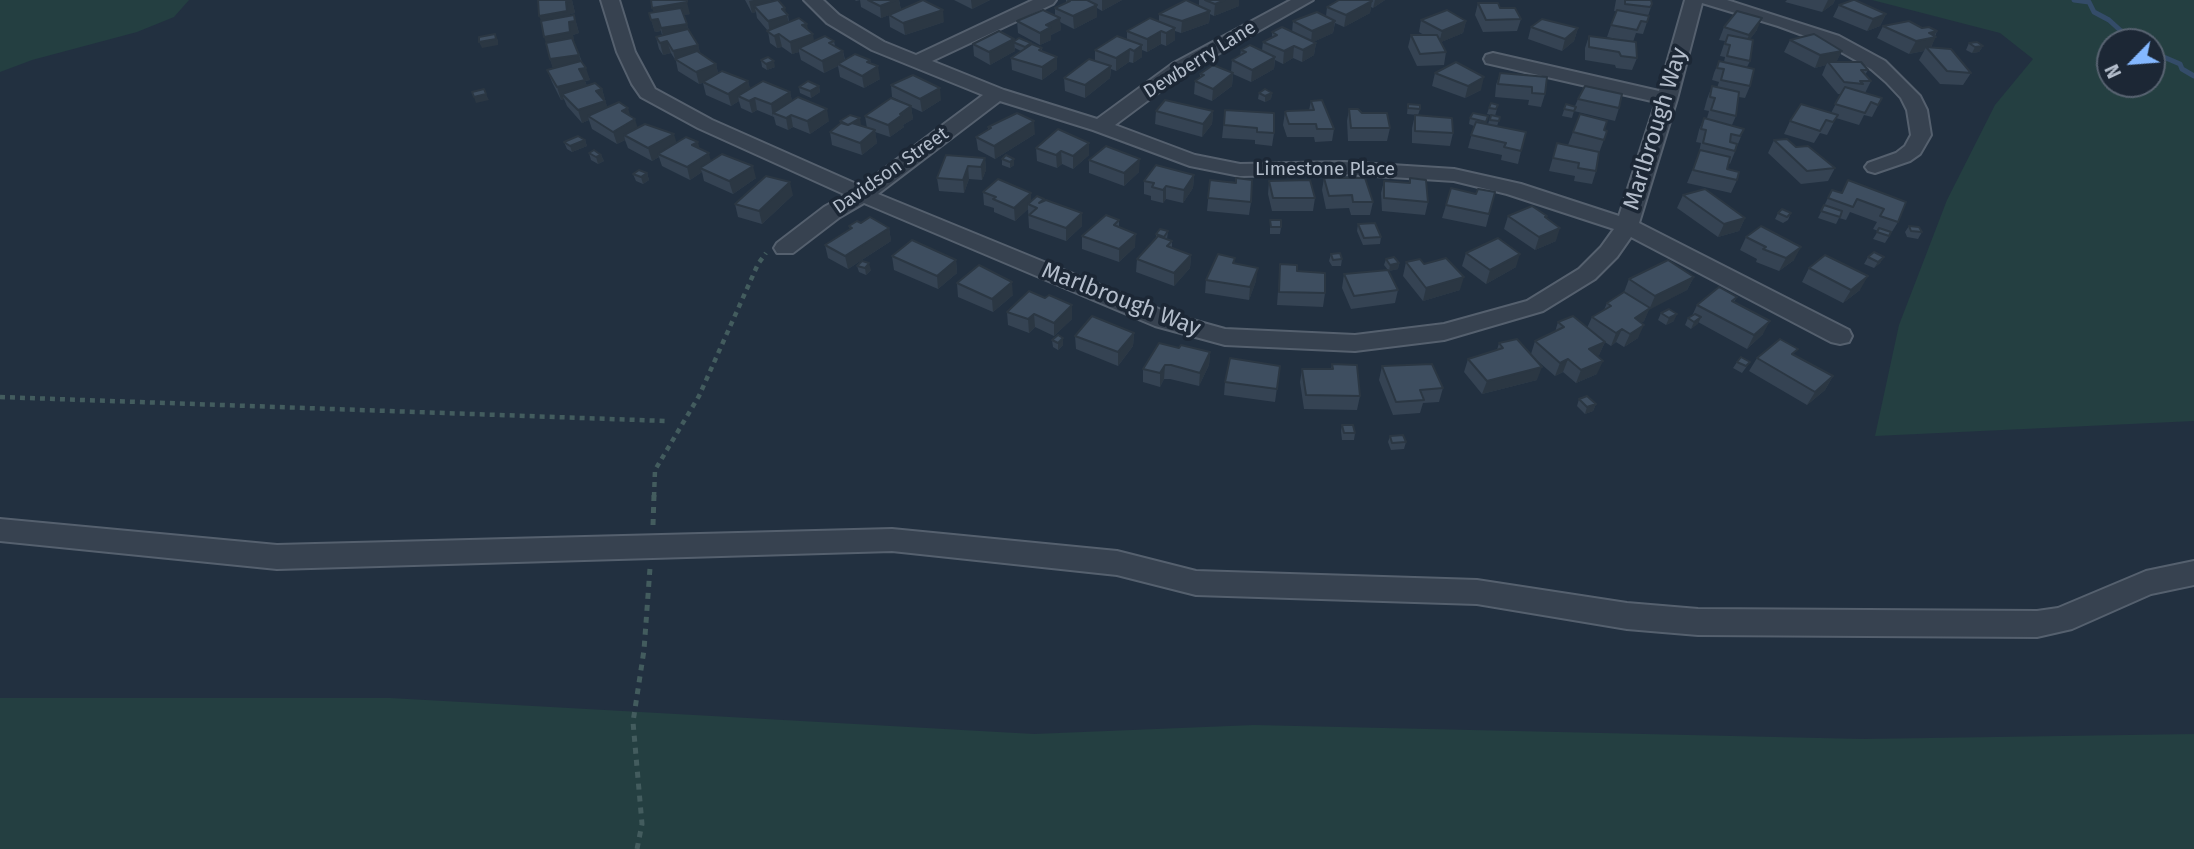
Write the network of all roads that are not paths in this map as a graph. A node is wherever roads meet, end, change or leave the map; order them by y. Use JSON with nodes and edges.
{"nodes":[{"id":1,"x":610,"y":0,"type":"edge"},
{"id":2,"x":813,"y":0,"type":"edge"},
{"id":3,"x":1047,"y":0,"type":"edge"},
{"id":4,"x":1304,"y":0,"type":"edge"},
{"id":5,"x":1694,"y":0,"type":"edge"},
{"id":6,"x":1708,"y":0,"type":"edge"},
{"id":7,"x":1493,"y":59,"type":"dead end"},
{"id":8,"x":917,"y":61,"type":"junction"},
{"id":9,"x":997,"y":94,"type":"junction"},
{"id":10,"x":1667,"y":99,"type":"junction"},
{"id":11,"x":1100,"y":126,"type":"junction"},
{"id":12,"x":1875,"y":167,"type":"dead end"},
{"id":13,"x":863,"y":195,"type":"junction"},
{"id":14,"x":1627,"y":226,"type":"junction"},
{"id":15,"x":785,"y":248,"type":"dead end"},
{"id":16,"x":1840,"y":336,"type":"dead end"},
{"id":17,"x":0,"y":530,"type":"edge"},
{"id":18,"x":2194,"y":573,"type":"edge"}],
"edges":[{"from":1,"to":13,"type":"street","name":"Marlbrough Way"},
{"from":2,"to":8,"type":"street","name":"Limestone Place"},
{"from":3,"to":8,"type":"street"},
{"from":4,"to":11,"type":"street","name":"Dewberry Lane"},
{"from":5,"to":10,"type":"street","name":"Marlbrough Way"},
{"from":6,"to":12,"type":"street"},
{"from":7,"to":10,"type":"street"},
{"from":8,"to":9,"type":"street","name":"Limestone Place"},
{"from":9,"to":11,"type":"street","name":"Limestone Place"},
{"from":9,"to":13,"type":"street","name":"Davidson Street"},
{"from":10,"to":14,"type":"street","name":"Marlbrough Way"},
{"from":11,"to":14,"type":"street","name":"Limestone Place"},
{"from":13,"to":14,"type":"street","name":"Marlbrough Way"},
{"from":13,"to":15,"type":"street","name":"Davidson Street"},
{"from":14,"to":16,"type":"street","name":"Limestone Place"},
{"from":17,"to":18,"type":"street"}]}
